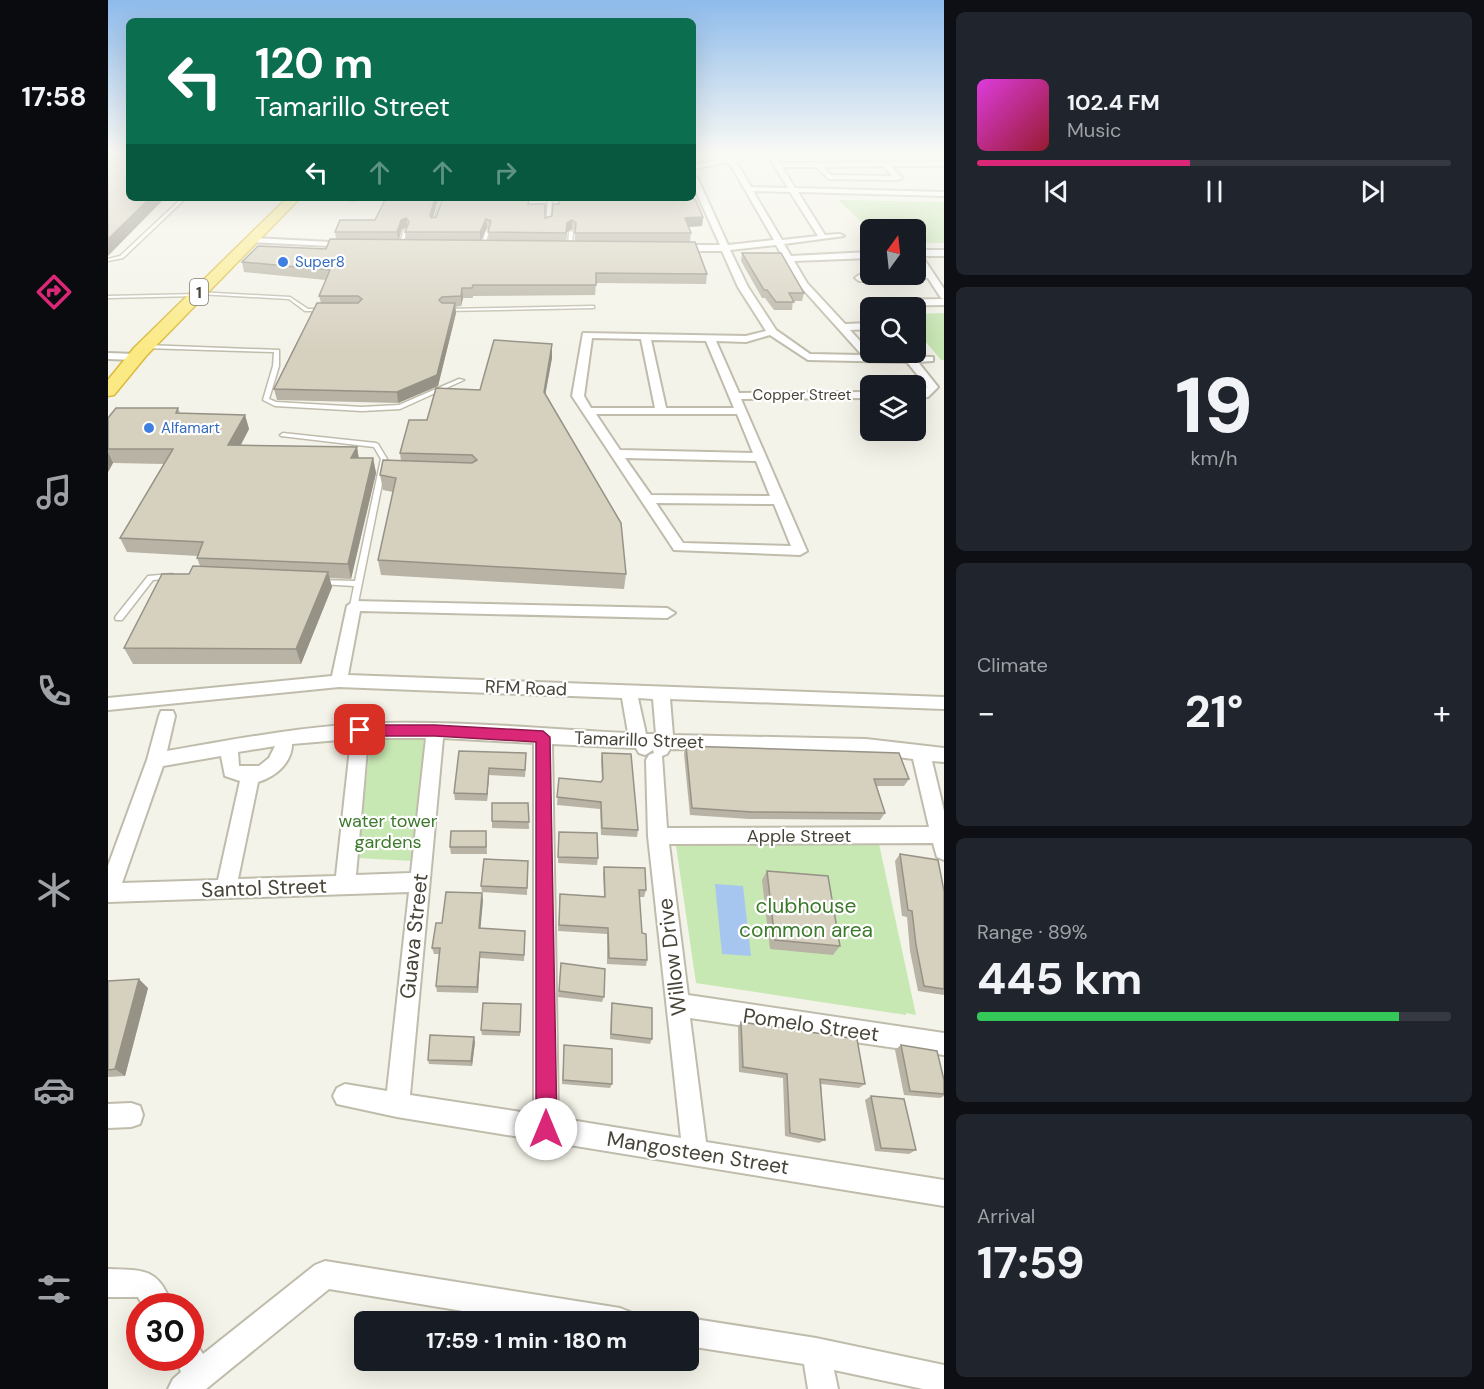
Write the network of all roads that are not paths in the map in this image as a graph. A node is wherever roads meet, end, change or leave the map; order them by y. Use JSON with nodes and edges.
{"nodes":[{"id":1,"x":162,"y":219,"type":"edge"},
{"id":2,"x":273,"y":219,"type":"edge"},
{"id":3,"x":436,"y":219,"type":"edge"},
{"id":4,"x":548,"y":219,"type":"edge"},
{"id":5,"x":712,"y":219,"type":"edge"},
{"id":6,"x":765,"y":219,"type":"edge"},
{"id":7,"x":811,"y":219,"type":"edge"},
{"id":8,"x":434,"y":224,"type":"edge"},
{"id":9,"x":548,"y":225,"type":"edge"},
{"id":10,"x":406,"y":230,"type":"edge"},
{"id":11,"x":487,"y":231,"type":"edge"},
{"id":12,"x":571,"y":232,"type":"edge"},
{"id":13,"x":840,"y":236,"type":"dead end"},
{"id":14,"x":823,"y":238,"type":"junction"},
{"id":15,"x":252,"y":240,"type":"junction"},
{"id":16,"x":779,"y":243,"type":"junction"},
{"id":17,"x":358,"y":245,"type":"edge"},
{"id":18,"x":389,"y":245,"type":"edge"},
{"id":19,"x":400,"y":245,"type":"junction"},
{"id":20,"x":412,"y":246,"type":"edge"},
{"id":21,"x":471,"y":246,"type":"edge"},
{"id":22,"x":483,"y":246,"type":"junction"},
{"id":23,"x":494,"y":246,"type":"edge"},
{"id":24,"x":559,"y":247,"type":"edge"},
{"id":25,"x":570,"y":247,"type":"junction"},
{"id":26,"x":582,"y":247,"type":"edge"},
{"id":27,"x":666,"y":248,"type":"edge"},
{"id":28,"x":725,"y":248,"type":"junction"},
{"id":29,"x":926,"y":253,"type":"edge"},
{"id":30,"x":944,"y":253,"type":"edge"},
{"id":31,"x":860,"y":255,"type":"edge"},
{"id":32,"x":788,"y":259,"type":"junction"},
{"id":33,"x":108,"y":260,"type":"edge"},
{"id":34,"x":926,"y":269,"type":"edge"},
{"id":35,"x":930,"y":275,"type":"junction"},
{"id":36,"x":866,"y":287,"type":"dead end"},
{"id":37,"x":198,"y":294,"type":"junction"},
{"id":38,"x":944,"y":296,"type":"edge"},
{"id":39,"x":108,"y":297,"type":"edge"},
{"id":40,"x":944,"y":302,"type":"edge"},
{"id":41,"x":926,"y":303,"type":"edge"},
{"id":42,"x":592,"y":307,"type":"dead end"},
{"id":43,"x":328,"y":310,"type":"edge"},
{"id":44,"x":444,"y":310,"type":"edge"},
{"id":45,"x":860,"y":326,"type":"edge"},
{"id":46,"x":842,"y":327,"type":"junction"},
{"id":47,"x":772,"y":332,"type":"junction"},
{"id":48,"x":645,"y":336,"type":"junction"},
{"id":49,"x":710,"y":338,"type":"junction"},
{"id":50,"x":860,"y":346,"type":"edge"},
{"id":51,"x":140,"y":352,"type":"junction"},
{"id":52,"x":108,"y":356,"type":"edge"},
{"id":53,"x":860,"y":358,"type":"edge"},
{"id":54,"x":913,"y":363,"type":"edge"},
{"id":55,"x":923,"y":375,"type":"edge"},
{"id":56,"x":926,"y":378,"type":"edge"},
{"id":57,"x":461,"y":380,"type":"dead end"},
{"id":58,"x":108,"y":391,"type":"edge"},
{"id":59,"x":926,"y":393,"type":"edge"},
{"id":60,"x":860,"y":395,"type":"edge"},
{"id":61,"x":735,"y":396,"type":"junction"},
{"id":62,"x":588,"y":411,"type":"junction"},
{"id":63,"x":661,"y":411,"type":"junction"},
{"id":64,"x":741,"y":411,"type":"junction"},
{"id":65,"x":283,"y":435,"type":"dead end"},
{"id":66,"x":616,"y":454,"type":"junction"},
{"id":67,"x":760,"y":457,"type":"junction"},
{"id":68,"x":382,"y":471,"type":"junction"},
{"id":69,"x":393,"y":471,"type":"edge"},
{"id":70,"x":647,"y":499,"type":"junction"},
{"id":71,"x":779,"y":500,"type":"junction"},
{"id":72,"x":177,"y":576,"type":"edge"},
{"id":73,"x":313,"y":582,"type":"edge"},
{"id":74,"x":358,"y":584,"type":"junction"},
{"id":75,"x":354,"y":606,"type":"junction"},
{"id":76,"x":667,"y":613,"type":"dead end"},
{"id":77,"x":119,"y":618,"type":"dead end"},
{"id":78,"x":339,"y":681,"type":"junction"},
{"id":79,"x":629,"y":691,"type":"junction"},
{"id":80,"x":661,"y":693,"type":"junction"},
{"id":81,"x":944,"y":703,"type":"edge"},
{"id":82,"x":108,"y":704,"type":"edge"},
{"id":83,"x":167,"y":716,"type":"dead end"},
{"id":84,"x":360,"y":730,"type":"junction"},
{"id":85,"x":435,"y":731,"type":"junction"},
{"id":86,"x":543,"y":737,"type":"junction"},
{"id":87,"x":280,"y":738,"type":"junction"},
{"id":88,"x":639,"y":741,"type":"junction"},
{"id":89,"x":665,"y":741,"type":"junction"},
{"id":90,"x":229,"y":748,"type":"junction"},
{"id":91,"x":921,"y":753,"type":"junction"},
{"id":92,"x":944,"y":755,"type":"edge"},
{"id":93,"x":156,"y":760,"type":"junction"},
{"id":94,"x":655,"y":760,"type":"junction"},
{"id":95,"x":250,"y":777,"type":"junction"},
{"id":96,"x":657,"y":836,"type":"junction"},
{"id":97,"x":942,"y":843,"type":"edge"},
{"id":98,"x":420,"y":882,"type":"junction"},
{"id":99,"x":345,"y":885,"type":"junction"},
{"id":100,"x":226,"y":889,"type":"junction"},
{"id":101,"x":108,"y":893,"type":"edge"},
{"id":102,"x":678,"y":1005,"type":"junction"},
{"id":103,"x":944,"y":1044,"type":"edge"},
{"id":104,"x":345,"y":1096,"type":"dead end"},
{"id":105,"x":397,"y":1105,"type":"junction"},
{"id":106,"x":546,"y":1129,"type":"junction"},
{"id":107,"x":695,"y":1153,"type":"junction"},
{"id":108,"x":944,"y":1193,"type":"edge"},
{"id":109,"x":108,"y":1283,"type":"edge"},
{"id":110,"x":150,"y":1293,"type":"edge"},
{"id":111,"x":552,"y":1311,"type":"edge"},
{"id":112,"x":699,"y":1334,"type":"edge"},
{"id":113,"x":816,"y":1352,"type":"junction"},
{"id":114,"x":190,"y":1374,"type":"edge"},
{"id":115,"x":944,"y":1379,"type":"edge"},
{"id":116,"x":823,"y":1389,"type":"edge"}],
"edges":[{"from":1,"to":33,"type":"lane"},
{"from":2,"to":15,"type":"highway","number":"1"},
{"from":3,"to":8,"type":"lane"},
{"from":4,"to":9,"type":"lane"},
{"from":5,"to":28,"type":"street"},
{"from":6,"to":16,"type":"street"},
{"from":7,"to":14,"type":"street"},
{"from":10,"to":19,"type":"lane"},
{"from":11,"to":22,"type":"lane"},
{"from":12,"to":25,"type":"lane"},
{"from":13,"to":14,"type":"street"},
{"from":14,"to":16,"type":"street"},
{"from":15,"to":17,"type":"street"},
{"from":15,"to":37,"type":"highway","number":"1"},
{"from":16,"to":28,"type":"street"},
{"from":16,"to":32,"type":"street"},
{"from":18,"to":19,"type":"street"},
{"from":19,"to":20,"type":"street"},
{"from":21,"to":22,"type":"street"},
{"from":22,"to":23,"type":"street"},
{"from":24,"to":25,"type":"street"},
{"from":25,"to":26,"type":"street"},
{"from":27,"to":28,"type":"street"},
{"from":28,"to":47,"type":"street"},
{"from":29,"to":30,"type":"street"},
{"from":31,"to":32,"type":"street"},
{"from":32,"to":46,"type":"street"},
{"from":34,"to":35,"type":"street"},
{"from":35,"to":36,"type":"street"},
{"from":35,"to":38,"type":"street"},
{"from":37,"to":39,"type":"lane"},
{"from":37,"to":43,"type":"lane"},
{"from":37,"to":51,"type":"highway","number":"1"},
{"from":40,"to":41,"type":"street"},
{"from":42,"to":44,"type":"lane"},
{"from":45,"to":46,"type":"street"},
{"from":46,"to":50,"type":"street"},
{"from":47,"to":49,"type":"street"},
{"from":47,"to":53,"type":"street"},
{"from":48,"to":49,"type":"street"},
{"from":48,"to":62,"type":"street"},
{"from":48,"to":63,"type":"street"},
{"from":49,"to":61,"type":"street"},
{"from":51,"to":52,"type":"street"},
{"from":51,"to":57,"type":"lane"},
{"from":51,"to":58,"type":"highway","number":"1"},
{"from":54,"to":55,"type":"street"},
{"from":56,"to":59,"type":"street"},
{"from":60,"to":61,"type":"street","name":"Copper Street"},
{"from":61,"to":64,"type":"street"},
{"from":62,"to":63,"type":"street"},
{"from":62,"to":66,"type":"street"},
{"from":63,"to":64,"type":"street"},
{"from":64,"to":67,"type":"street"},
{"from":65,"to":68,"type":"lane"},
{"from":66,"to":67,"type":"street"},
{"from":66,"to":70,"type":"street"},
{"from":67,"to":71,"type":"street"},
{"from":68,"to":69,"type":"lane"},
{"from":68,"to":74,"type":"lane"},
{"from":70,"to":71,"type":"street"},
{"from":70,"to":71,"type":"street"},
{"from":72,"to":77,"type":"lane"},
{"from":73,"to":74,"type":"lane"},
{"from":74,"to":75,"type":"lane"},
{"from":75,"to":76,"type":"street"},
{"from":75,"to":78,"type":"street"},
{"from":78,"to":79,"type":"street","name":"RFM Road"},
{"from":78,"to":82,"type":"street","name":"RFM Road"},
{"from":79,"to":80,"type":"street","name":"RFM Road"},
{"from":79,"to":88,"type":"street"},
{"from":80,"to":81,"type":"street","name":"RFM Road"},
{"from":80,"to":89,"type":"street"},
{"from":83,"to":93,"type":"street"},
{"from":84,"to":85,"type":"street","name":"Tamarillo Street"},
{"from":84,"to":87,"type":"street","name":"Tamarillo Street"},
{"from":84,"to":99,"type":"street"},
{"from":85,"to":86,"type":"street","name":"Tamarillo Street"},
{"from":85,"to":98,"type":"street","name":"Guava Street"},
{"from":86,"to":88,"type":"street","name":"Tamarillo Street"},
{"from":86,"to":106,"type":"street"},
{"from":87,"to":90,"type":"street","name":"Tamarillo Street"},
{"from":87,"to":95,"type":"street"},
{"from":88,"to":89,"type":"street","name":"Tamarillo Street"},
{"from":88,"to":94,"type":"street"},
{"from":89,"to":91,"type":"street","name":"Tamarillo Street"},
{"from":89,"to":94,"type":"street"},
{"from":90,"to":93,"type":"street","name":"Tamarillo Street"},
{"from":90,"to":95,"type":"street"},
{"from":91,"to":92,"type":"street","name":"Tamarillo Street"},
{"from":91,"to":97,"type":"street"},
{"from":93,"to":101,"type":"street"},
{"from":94,"to":96,"type":"street","name":"Willow Drive"},
{"from":95,"to":100,"type":"street"},
{"from":96,"to":97,"type":"street","name":"Apple Street"},
{"from":96,"to":102,"type":"street","name":"Willow Drive"},
{"from":98,"to":99,"type":"street","name":"Santol Street"},
{"from":98,"to":105,"type":"street","name":"Guava Street"},
{"from":99,"to":100,"type":"street","name":"Santol Street"},
{"from":100,"to":101,"type":"street","name":"Santol Street"},
{"from":102,"to":103,"type":"street","name":"Pomelo Street"},
{"from":102,"to":107,"type":"street","name":"Willow Drive"},
{"from":104,"to":105,"type":"street","name":"Mangosteen Street"},
{"from":105,"to":106,"type":"street","name":"Mangosteen Street"},
{"from":106,"to":107,"type":"street","name":"Mangosteen Street"},
{"from":107,"to":108,"type":"street","name":"Mangosteen Street"},
{"from":109,"to":110,"type":"street"},
{"from":111,"to":114,"type":"street"},
{"from":112,"to":113,"type":"street"},
{"from":113,"to":115,"type":"street"},
{"from":113,"to":116,"type":"street"}]}
